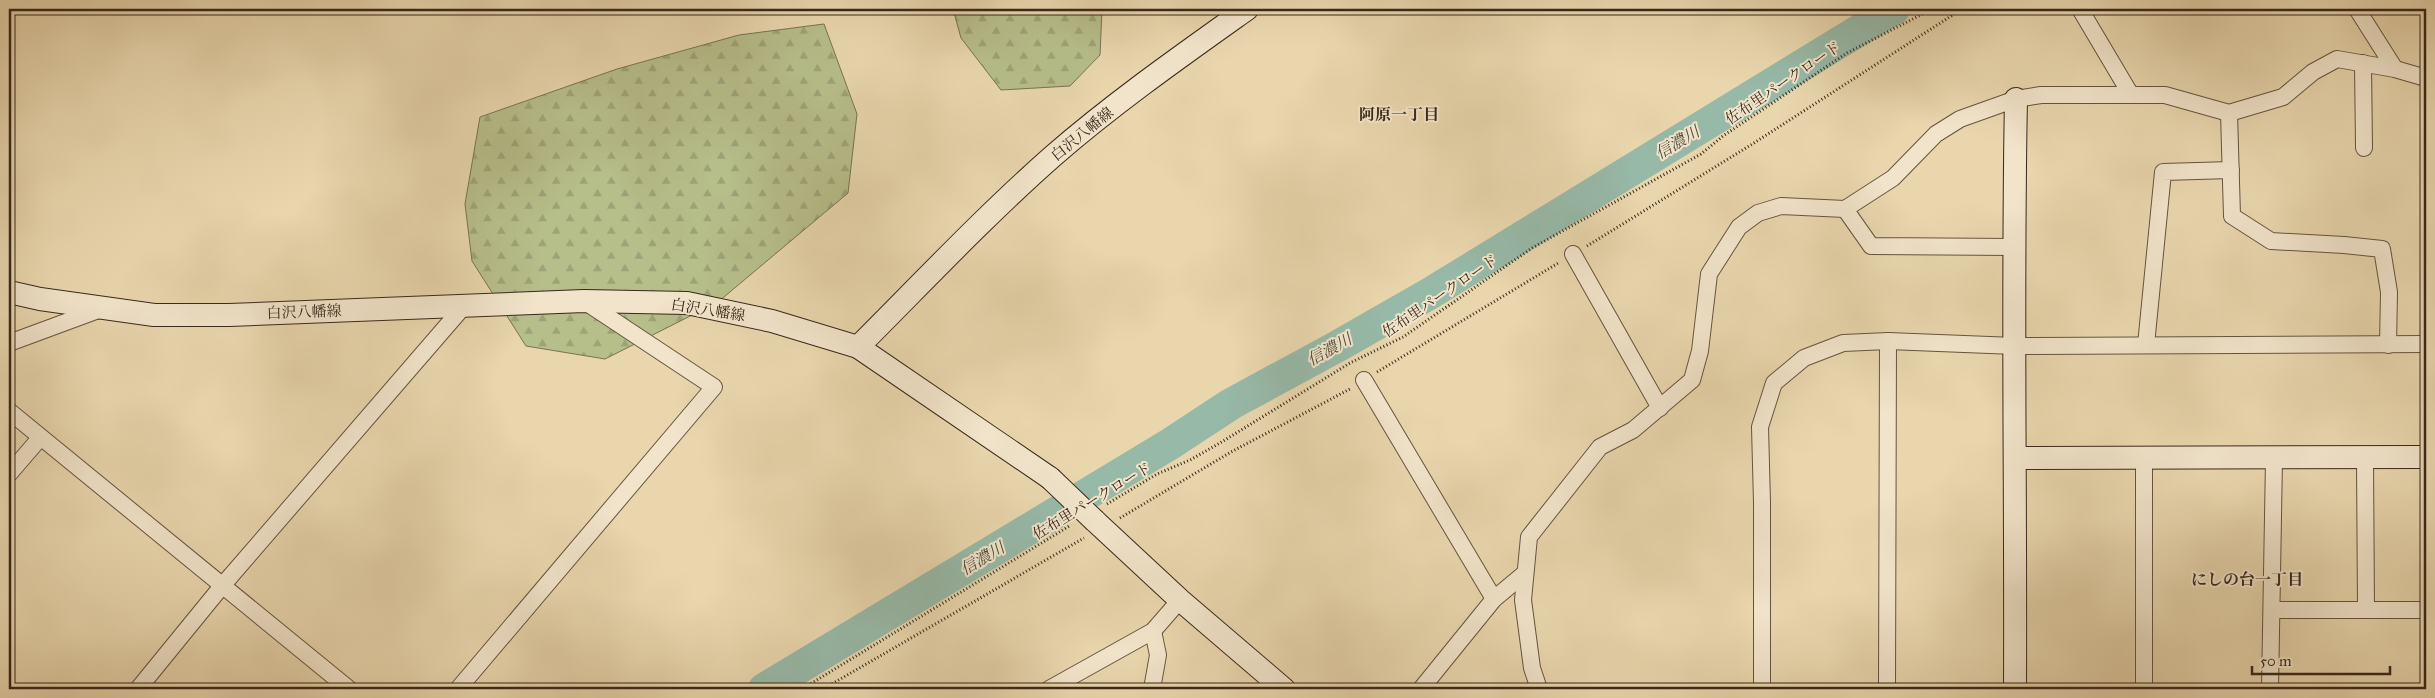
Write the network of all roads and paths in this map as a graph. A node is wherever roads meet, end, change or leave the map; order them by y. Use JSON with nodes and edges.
{"nodes":[{"id":1,"x":1247,"y":9,"type":"edge"},
{"id":2,"x":1932,"y":9,"type":"edge"},
{"id":3,"x":1962,"y":9,"type":"edge"},
{"id":4,"x":2080,"y":9,"type":"edge"},
{"id":5,"x":2358,"y":9,"type":"edge"},
{"id":6,"x":2363,"y":63,"type":"junction"},
{"id":7,"x":2395,"y":69,"type":"junction"},
{"id":8,"x":2426,"y":78,"type":"edge"},
{"id":9,"x":2131,"y":95,"type":"junction"},
{"id":10,"x":2016,"y":99,"type":"junction"},
{"id":11,"x":2229,"y":113,"type":"junction"},
{"id":12,"x":2364,"y":148,"type":"dead end"},
{"id":13,"x":2231,"y":170,"type":"junction"},
{"id":14,"x":1845,"y":209,"type":"junction"},
{"id":15,"x":2013,"y":247,"type":"junction"},
{"id":16,"x":1573,"y":254,"type":"junction"},
{"id":17,"x":9,"y":292,"type":"edge"},
{"id":18,"x":584,"y":301,"type":"junction"},
{"id":19,"x":464,"y":306,"type":"junction"},
{"id":20,"x":106,"y":308,"type":"junction"},
{"id":21,"x":1888,"y":341,"type":"junction"},
{"id":22,"x":9,"y":343,"type":"edge"},
{"id":23,"x":2426,"y":344,"type":"edge"},
{"id":24,"x":2146,"y":345,"type":"junction"},
{"id":25,"x":2388,"y":345,"type":"junction"},
{"id":26,"x":2015,"y":346,"type":"junction"},
{"id":27,"x":858,"y":347,"type":"junction"},
{"id":28,"x":1364,"y":380,"type":"junction"},
{"id":29,"x":1660,"y":408,"type":"junction"},
{"id":30,"x":9,"y":412,"type":"edge"},
{"id":31,"x":40,"y":438,"type":"junction"},
{"id":32,"x":2426,"y":457,"type":"edge"},
{"id":33,"x":2016,"y":458,"type":"junction"},
{"id":34,"x":2144,"y":458,"type":"junction"},
{"id":35,"x":2365,"y":458,"type":"junction"},
{"id":36,"x":2274,"y":459,"type":"junction"},
{"id":37,"x":9,"y":474,"type":"edge"},
{"id":38,"x":1101,"y":518,"type":"junction"},
{"id":39,"x":1072,"y":525,"type":"dead end"},
{"id":40,"x":1524,"y":574,"type":"junction"},
{"id":41,"x":222,"y":586,"type":"junction"},
{"id":42,"x":1494,"y":599,"type":"junction"},
{"id":43,"x":1180,"y":600,"type":"junction"},
{"id":44,"x":2273,"y":610,"type":"junction"},
{"id":45,"x":2366,"y":610,"type":"junction"},
{"id":46,"x":2426,"y":610,"type":"edge"},
{"id":47,"x":1153,"y":631,"type":"junction"},
{"id":48,"x":138,"y":689,"type":"edge"},
{"id":49,"x":349,"y":689,"type":"edge"},
{"id":50,"x":458,"y":689,"type":"edge"},
{"id":51,"x":802,"y":689,"type":"edge"},
{"id":52,"x":823,"y":689,"type":"edge"},
{"id":53,"x":1049,"y":689,"type":"edge"},
{"id":54,"x":1152,"y":689,"type":"edge"},
{"id":55,"x":1284,"y":689,"type":"edge"},
{"id":56,"x":1421,"y":689,"type":"edge"},
{"id":57,"x":1539,"y":689,"type":"edge"},
{"id":58,"x":1762,"y":689,"type":"edge"},
{"id":59,"x":1887,"y":689,"type":"edge"},
{"id":60,"x":2015,"y":689,"type":"edge"},
{"id":61,"x":2144,"y":689,"type":"edge"},
{"id":62,"x":2270,"y":689,"type":"edge"}],
"edges":[{"from":1,"to":27,"type":"street","name":"白沢八幡線"},
{"from":2,"to":38,"type":"path","name":"佐布里パークロード"},
{"from":3,"to":16,"type":"path"},
{"from":4,"to":9,"type":"street"},
{"from":5,"to":7,"type":"street"},
{"from":6,"to":7,"type":"street"},
{"from":6,"to":11,"type":"street"},
{"from":6,"to":12,"type":"street"},
{"from":7,"to":8,"type":"street"},
{"from":9,"to":10,"type":"street"},
{"from":9,"to":11,"type":"street"},
{"from":10,"to":14,"type":"street"},
{"from":10,"to":15,"type":"street"},
{"from":11,"to":13,"type":"street"},
{"from":13,"to":24,"type":"street"},
{"from":13,"to":25,"type":"street"},
{"from":14,"to":15,"type":"street"},
{"from":14,"to":29,"type":"street"},
{"from":15,"to":26,"type":"street"},
{"from":16,"to":28,"type":"path"},
{"from":16,"to":29,"type":"street"},
{"from":17,"to":20,"type":"street","name":"白沢八幡線"},
{"from":18,"to":19,"type":"street","name":"白沢八幡線"},
{"from":18,"to":27,"type":"street","name":"白沢八幡線"},
{"from":18,"to":50,"type":"street"},
{"from":19,"to":20,"type":"street","name":"白沢八幡線"},
{"from":19,"to":41,"type":"street"},
{"from":20,"to":22,"type":"street"},
{"from":21,"to":26,"type":"street"},
{"from":21,"to":58,"type":"street"},
{"from":21,"to":59,"type":"street"},
{"from":23,"to":25,"type":"street"},
{"from":24,"to":25,"type":"street"},
{"from":24,"to":26,"type":"street"},
{"from":26,"to":33,"type":"street"},
{"from":27,"to":38,"type":"street","bridge":true},
{"from":28,"to":38,"type":"path"},
{"from":28,"to":42,"type":"street"},
{"from":29,"to":40,"type":"street"},
{"from":30,"to":31,"type":"street"},
{"from":31,"to":37,"type":"street"},
{"from":31,"to":41,"type":"street"},
{"from":32,"to":35,"type":"street"},
{"from":33,"to":34,"type":"street"},
{"from":33,"to":60,"type":"street"},
{"from":34,"to":36,"type":"street"},
{"from":34,"to":61,"type":"street"},
{"from":35,"to":36,"type":"street"},
{"from":35,"to":45,"type":"street"},
{"from":36,"to":44,"type":"street"},
{"from":38,"to":43,"type":"street"},
{"from":38,"to":52,"type":"path"},
{"from":39,"to":51,"type":"path","name":"佐布里パークロード"},
{"from":40,"to":42,"type":"street"},
{"from":40,"to":57,"type":"street"},
{"from":41,"to":48,"type":"street"},
{"from":41,"to":49,"type":"street"},
{"from":42,"to":56,"type":"street"},
{"from":43,"to":47,"type":"street"},
{"from":43,"to":55,"type":"street"},
{"from":44,"to":45,"type":"street"},
{"from":44,"to":62,"type":"street"},
{"from":45,"to":46,"type":"street"},
{"from":47,"to":53,"type":"street"},
{"from":47,"to":54,"type":"street"}]}
